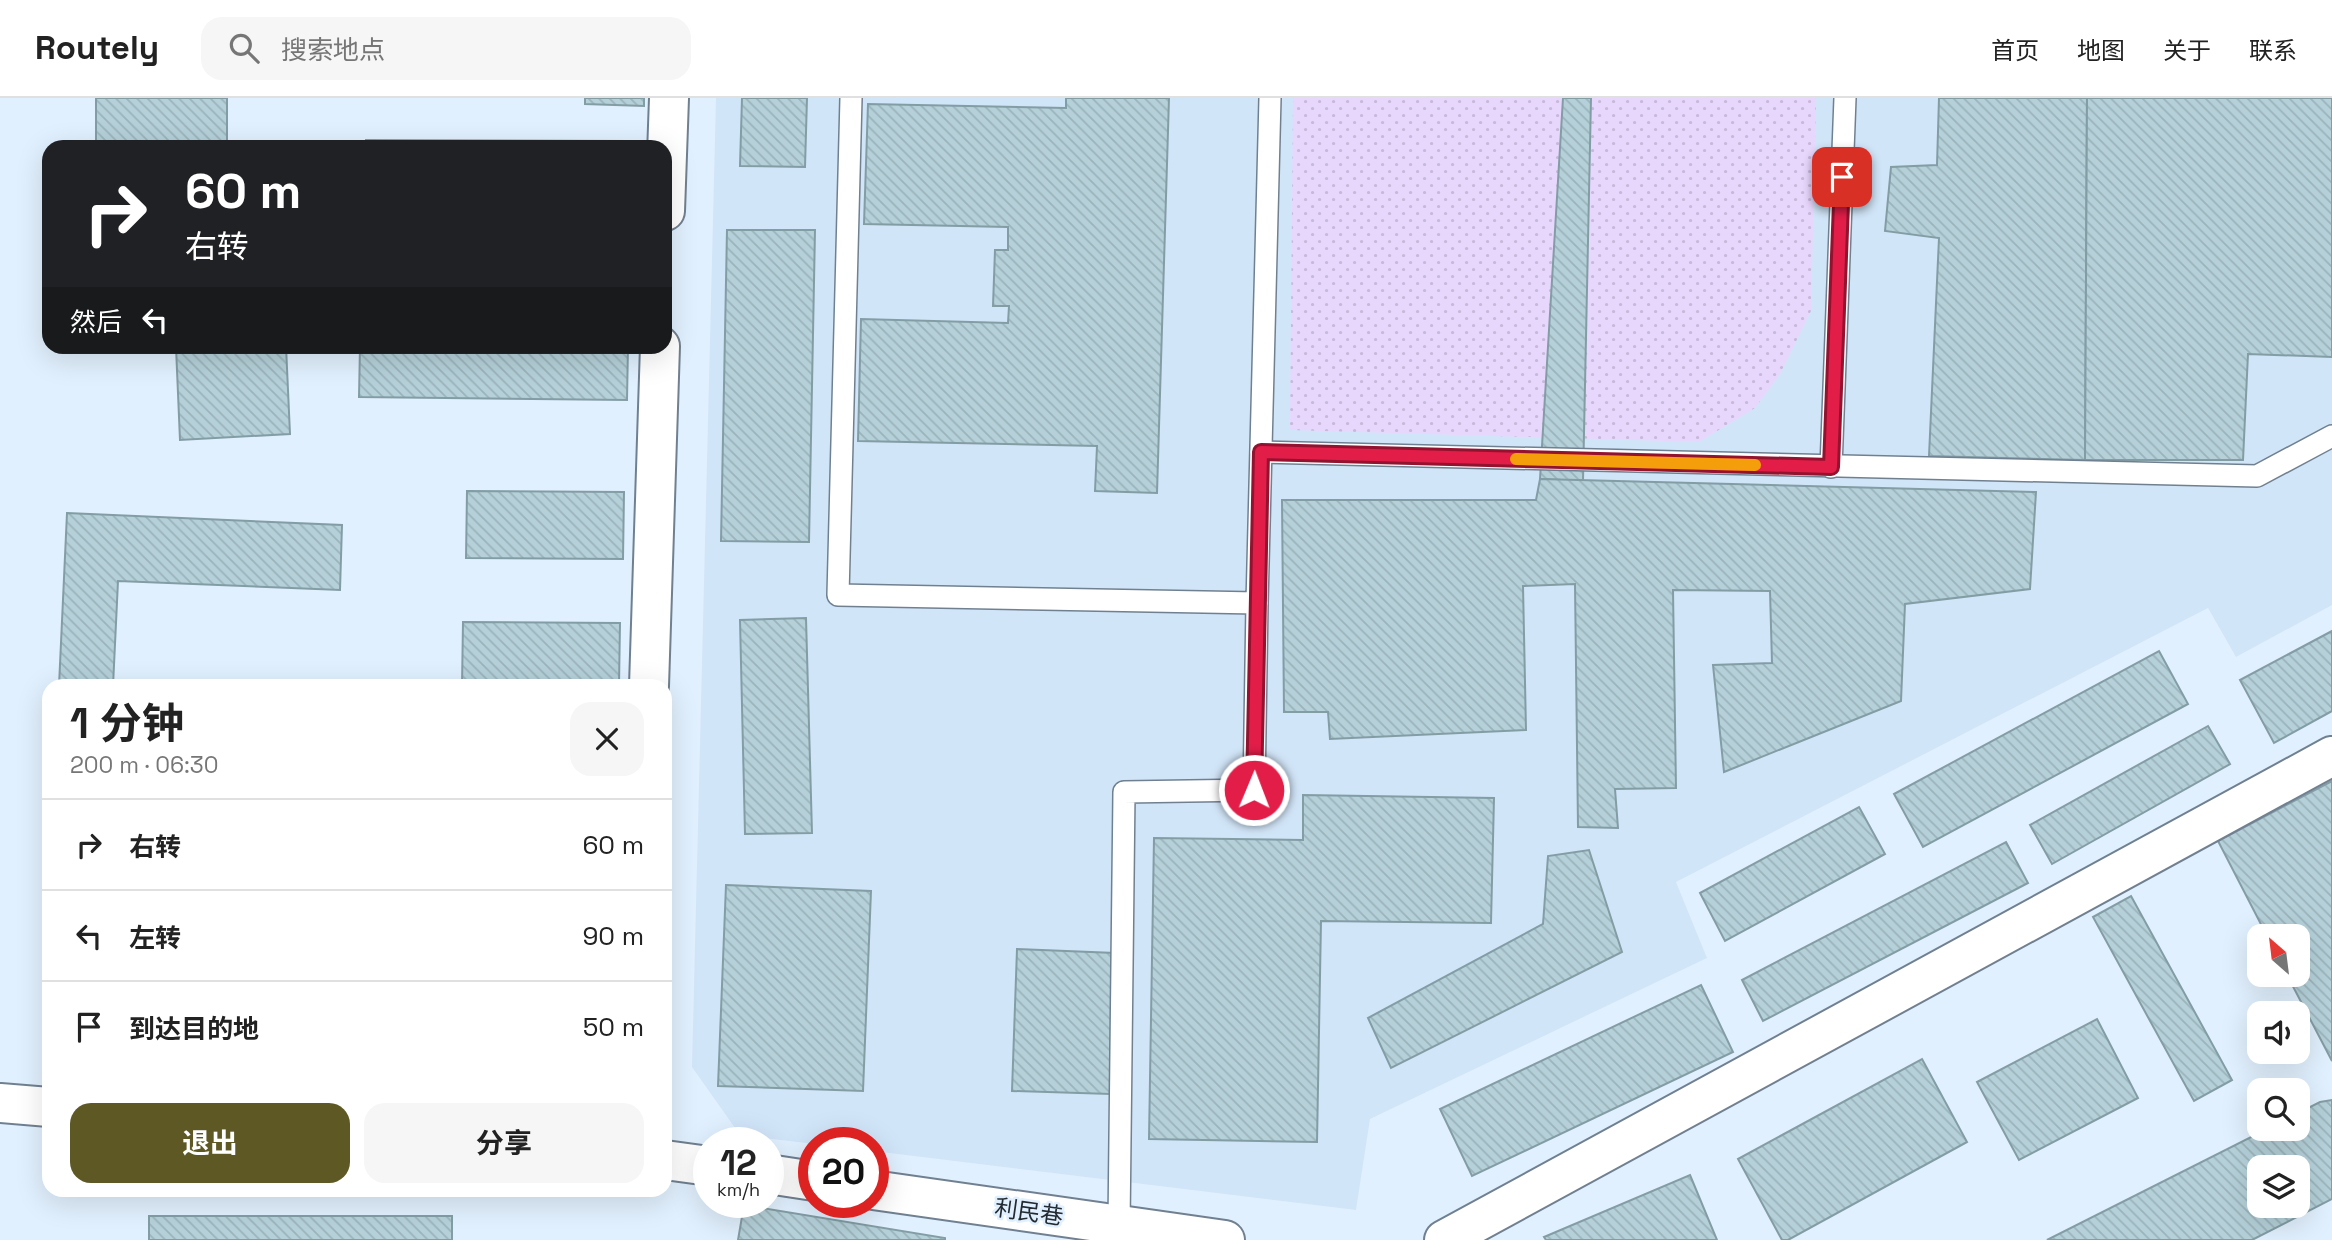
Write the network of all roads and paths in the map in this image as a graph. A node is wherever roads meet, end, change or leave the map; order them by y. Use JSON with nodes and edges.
{"nodes":[{"id":1,"x":669,"y":98,"type":"edge"},
{"id":2,"x":851,"y":98,"type":"edge"},
{"id":3,"x":1270,"y":98,"type":"edge"},
{"id":4,"x":1845,"y":98,"type":"edge"},
{"id":5,"x":668,"y":140,"type":"edge"},
{"id":6,"x":660,"y":354,"type":"edge"},
{"id":7,"x":2332,"y":436,"type":"edge"},
{"id":8,"x":1261,"y":452,"type":"junction"},
{"id":9,"x":1831,"y":467,"type":"junction"},
{"id":10,"x":1257,"y":603,"type":"junction"},
{"id":11,"x":649,"y":679,"type":"edge"},
{"id":12,"x":2332,"y":757,"type":"edge"},
{"id":13,"x":0,"y":1103,"type":"edge"},
{"id":14,"x":42,"y":1106,"type":"edge"},
{"id":15,"x":672,"y":1161,"type":"edge"},
{"id":16,"x":693,"y":1164,"type":"edge"},
{"id":17,"x":889,"y":1191,"type":"edge"},
{"id":18,"x":1119,"y":1225,"type":"junction"},
{"id":19,"x":1225,"y":1240,"type":"edge"},
{"id":20,"x":1444,"y":1240,"type":"edge"}],
"edges":[{"from":1,"to":5,"type":"street"},
{"from":2,"to":10,"type":"lane"},
{"from":3,"to":8,"type":"lane"},
{"from":4,"to":9,"type":"lane"},
{"from":6,"to":11,"type":"street"},
{"from":7,"to":9,"type":"lane"},
{"from":8,"to":9,"type":"lane"},
{"from":8,"to":10,"type":"lane"},
{"from":10,"to":18,"type":"lane"},
{"from":12,"to":20,"type":"street"},
{"from":13,"to":14,"type":"street"},
{"from":15,"to":16,"type":"street"},
{"from":17,"to":18,"type":"street","name":"利民巷"},
{"from":18,"to":19,"type":"street","name":"利民巷"}]}
